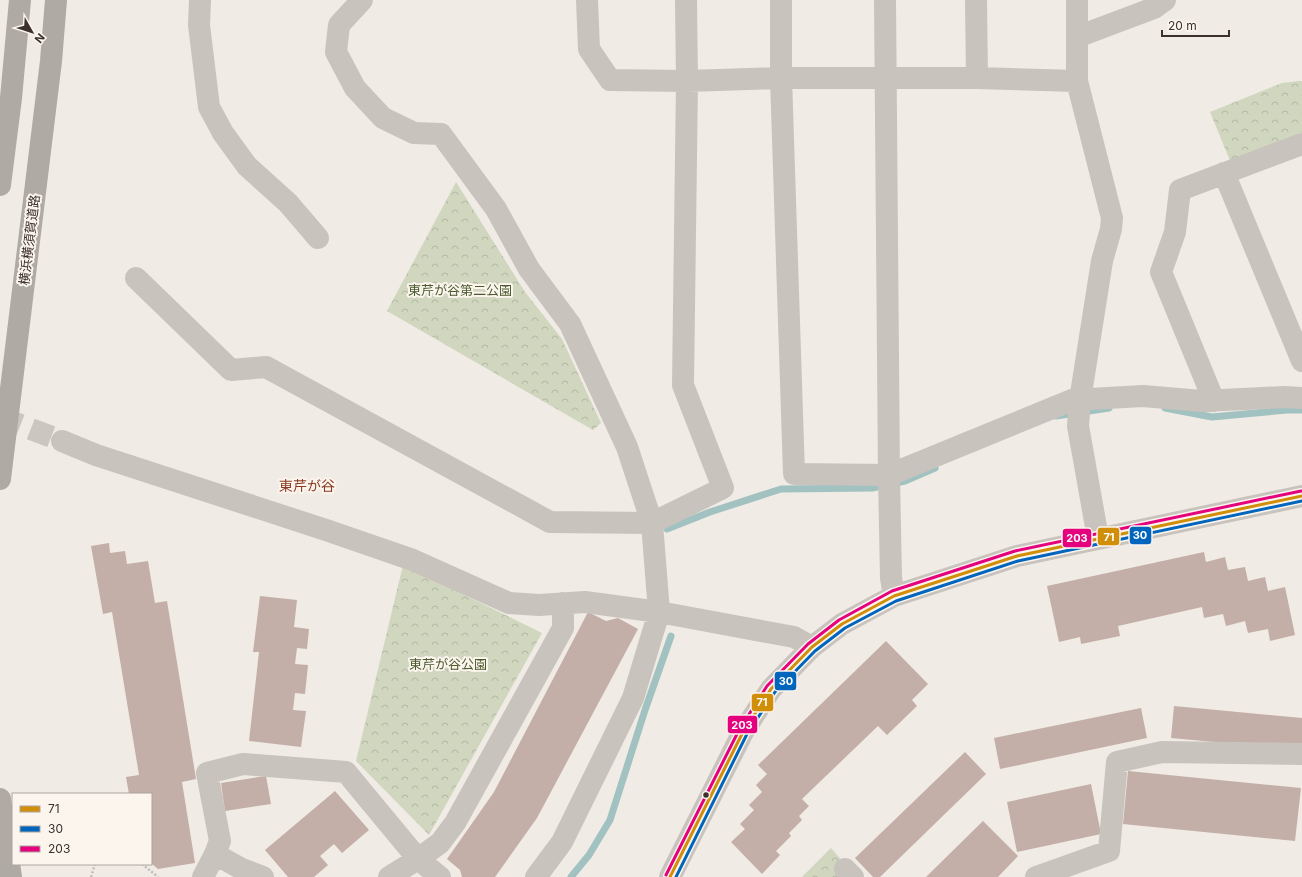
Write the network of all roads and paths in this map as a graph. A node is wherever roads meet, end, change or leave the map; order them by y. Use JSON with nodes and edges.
{"nodes":[{"id":1,"x":20,"y":0,"type":"edge"},
{"id":2,"x":56,"y":0,"type":"edge"},
{"id":3,"x":200,"y":0,"type":"edge"},
{"id":4,"x":362,"y":0,"type":"edge"},
{"id":5,"x":587,"y":0,"type":"edge"},
{"id":6,"x":686,"y":0,"type":"edge"},
{"id":7,"x":781,"y":0,"type":"edge"},
{"id":8,"x":885,"y":0,"type":"edge"},
{"id":9,"x":976,"y":0,"type":"edge"},
{"id":10,"x":1077,"y":0,"type":"edge"},
{"id":11,"x":1165,"y":0,"type":"edge"},
{"id":12,"x":1077,"y":37,"type":"junction"},
{"id":13,"x":781,"y":78,"type":"junction"},
{"id":14,"x":886,"y":78,"type":"junction"},
{"id":15,"x":977,"y":78,"type":"junction"},
{"id":16,"x":687,"y":81,"type":"junction"},
{"id":17,"x":1077,"y":81,"type":"junction"},
{"id":18,"x":1302,"y":144,"type":"edge"},
{"id":19,"x":1224,"y":173,"type":"junction"},
{"id":20,"x":0,"y":185,"type":"edge"},
{"id":21,"x":318,"y":238,"type":"dead end"},
{"id":22,"x":136,"y":278,"type":"dead end"},
{"id":23,"x":1302,"y":361,"type":"edge"},
{"id":24,"x":1302,"y":398,"type":"edge"},
{"id":25,"x":1214,"y":400,"type":"junction"},
{"id":26,"x":1080,"y":401,"type":"junction"},
{"id":27,"x":62,"y":441,"type":"tunnel mouth"},
{"id":28,"x":889,"y":476,"type":"junction"},
{"id":29,"x":0,"y":479,"type":"edge"},
{"id":30,"x":1302,"y":496,"type":"edge"},
{"id":31,"x":652,"y":523,"type":"junction"},
{"id":32,"x":1098,"y":538,"type":"junction"},
{"id":33,"x":894,"y":596,"type":"junction"},
{"id":34,"x":562,"y":604,"type":"junction"},
{"id":35,"x":659,"y":612,"type":"junction"},
{"id":36,"x":812,"y":647,"type":"junction"},
{"id":37,"x":1302,"y":754,"type":"edge"},
{"id":38,"x":0,"y":800,"type":"edge"},
{"id":39,"x":215,"y":854,"type":"junction"},
{"id":40,"x":418,"y":859,"type":"junction"},
{"id":41,"x":95,"y":865,"type":"edge"},
{"id":42,"x":143,"y":865,"type":"edge"},
{"id":43,"x":11,"y":877,"type":"edge"},
{"id":44,"x":91,"y":877,"type":"edge"},
{"id":45,"x":158,"y":877,"type":"edge"},
{"id":46,"x":203,"y":877,"type":"edge"},
{"id":47,"x":263,"y":877,"type":"edge"},
{"id":48,"x":389,"y":877,"type":"edge"},
{"id":49,"x":440,"y":877,"type":"edge"},
{"id":50,"x":536,"y":877,"type":"edge"},
{"id":51,"x":670,"y":877,"type":"edge"},
{"id":52,"x":1036,"y":877,"type":"edge"}],
"edges":[{"from":1,"to":20,"type":"highway"},
{"from":2,"to":29,"type":"highway","name":"横浜横須賀道路"},
{"from":3,"to":21,"type":"street"},
{"from":4,"to":31,"type":"street"},
{"from":5,"to":16,"type":"street"},
{"from":6,"to":16,"type":"street"},
{"from":7,"to":13,"type":"street"},
{"from":8,"to":14,"type":"street"},
{"from":9,"to":15,"type":"street"},
{"from":10,"to":12,"type":"street"},
{"from":11,"to":12,"type":"street"},
{"from":12,"to":17,"type":"street"},
{"from":13,"to":14,"type":"street"},
{"from":13,"to":16,"type":"street"},
{"from":13,"to":28,"type":"street"},
{"from":14,"to":15,"type":"street"},
{"from":14,"to":28,"type":"street"},
{"from":15,"to":17,"type":"street"},
{"from":16,"to":31,"type":"street"},
{"from":17,"to":26,"type":"street"},
{"from":18,"to":19,"type":"street"},
{"from":19,"to":23,"type":"street"},
{"from":19,"to":25,"type":"street"},
{"from":22,"to":31,"type":"street"},
{"from":24,"to":25,"type":"street"},
{"from":25,"to":26,"type":"street"},
{"from":26,"to":28,"type":"street"},
{"from":26,"to":32,"type":"street"},
{"from":27,"to":34,"type":"street"},
{"from":28,"to":33,"type":"street"},
{"from":30,"to":32,"type":"street"},
{"from":31,"to":35,"type":"street"},
{"from":32,"to":33,"type":"street"},
{"from":33,"to":36,"type":"street"},
{"from":34,"to":35,"type":"street"},
{"from":34,"to":40,"type":"street"},
{"from":35,"to":36,"type":"street"},
{"from":35,"to":50,"type":"street"},
{"from":36,"to":51,"type":"street"},
{"from":37,"to":52,"type":"street"},
{"from":38,"to":43,"type":"highway"},
{"from":39,"to":40,"type":"street"},
{"from":39,"to":46,"type":"street"},
{"from":39,"to":47,"type":"street"},
{"from":40,"to":48,"type":"street"},
{"from":40,"to":49,"type":"street"},
{"from":41,"to":44,"type":"path"},
{"from":42,"to":45,"type":"path"}]}
